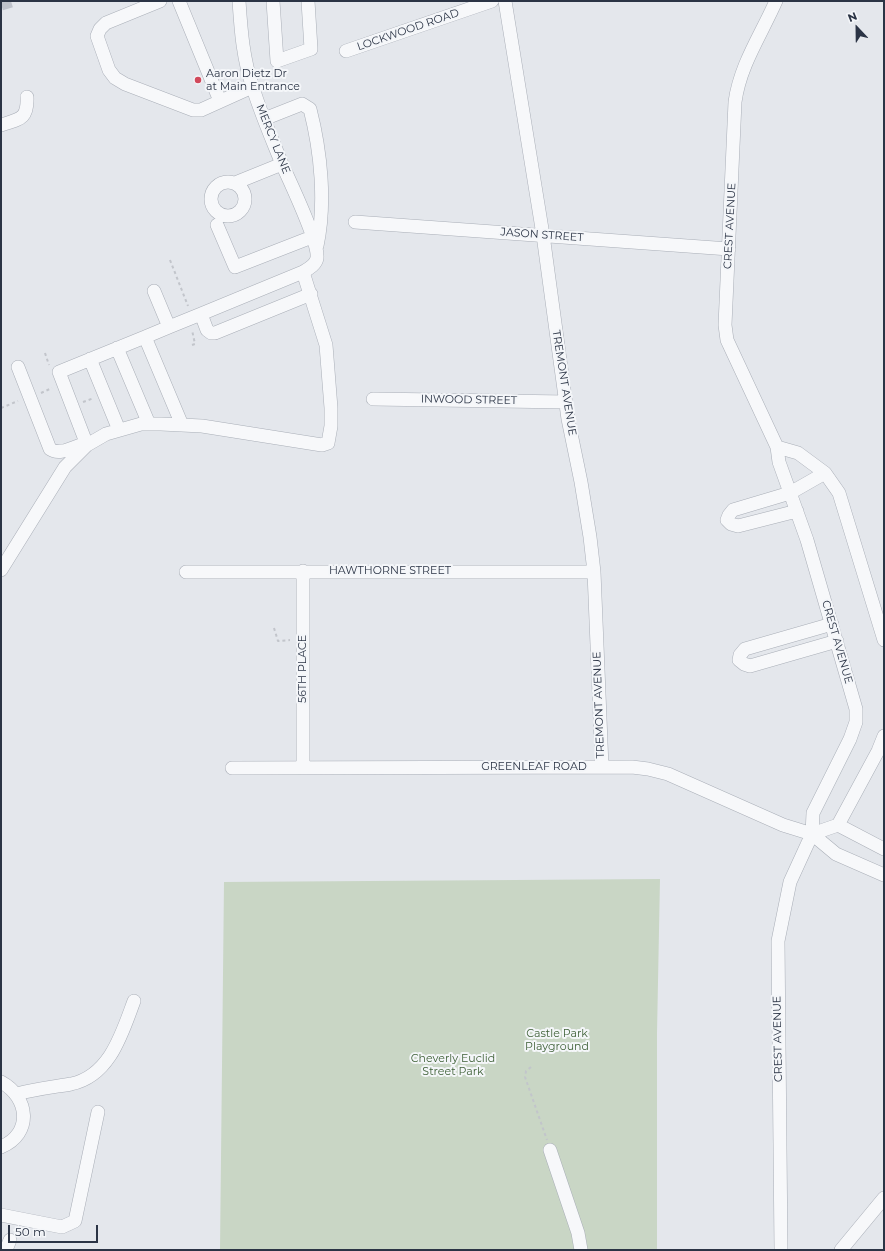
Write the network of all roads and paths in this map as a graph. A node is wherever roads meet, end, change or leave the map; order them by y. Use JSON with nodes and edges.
{"nodes":[{"id":1,"x":160,"y":1,"type":"edge"},
{"id":2,"x":179,"y":1,"type":"edge"},
{"id":3,"x":239,"y":1,"type":"edge"},
{"id":4,"x":273,"y":1,"type":"edge"},
{"id":5,"x":308,"y":1,"type":"edge"},
{"id":6,"x":492,"y":1,"type":"edge"},
{"id":7,"x":504,"y":1,"type":"edge"},
{"id":8,"x":776,"y":1,"type":"edge"},
{"id":9,"x":346,"y":51,"type":"dead end"},
{"id":10,"x":252,"y":87,"type":"junction"},
{"id":11,"x":27,"y":97,"type":"dead end"},
{"id":12,"x":220,"y":101,"type":"junction"},
{"id":13,"x":264,"y":119,"type":"junction"},
{"id":14,"x":1,"y":125,"type":"edge"},
{"id":15,"x":282,"y":164,"type":"junction"},
{"id":16,"x":235,"y":183,"type":"dead end"},
{"id":17,"x":355,"y":222,"type":"dead end"},
{"id":18,"x":217,"y":225,"type":"dead end"},
{"id":19,"x":311,"y":232,"type":"junction"},
{"id":20,"x":543,"y":235,"type":"junction"},
{"id":21,"x":729,"y":249,"type":"junction"},
{"id":22,"x":316,"y":250,"type":"junction"},
{"id":23,"x":170,"y":260,"type":"dead end"},
{"id":24,"x":303,"y":272,"type":"junction"},
{"id":25,"x":154,"y":291,"type":"dead end"},
{"id":26,"x":311,"y":294,"type":"junction"},
{"id":27,"x":196,"y":316,"type":"junction"},
{"id":28,"x":169,"y":327,"type":"junction"},
{"id":29,"x":145,"y":337,"type":"junction"},
{"id":30,"x":192,"y":345,"type":"dead end"},
{"id":31,"x":118,"y":348,"type":"junction"},
{"id":32,"x":90,"y":359,"type":"junction"},
{"id":33,"x":18,"y":367,"type":"dead end"},
{"id":34,"x":372,"y":399,"type":"dead end"},
{"id":35,"x":566,"y":402,"type":"junction"},
{"id":36,"x":149,"y":424,"type":"junction"},
{"id":37,"x":182,"y":425,"type":"junction"},
{"id":38,"x":119,"y":430,"type":"junction"},
{"id":39,"x":86,"y":444,"type":"junction"},
{"id":40,"x":777,"y":447,"type":"junction"},
{"id":41,"x":825,"y":473,"type":"junction"},
{"id":42,"x":790,"y":493,"type":"junction"},
{"id":43,"x":797,"y":510,"type":"junction"},
{"id":44,"x":1,"y":570,"type":"edge"},
{"id":45,"x":303,"y":571,"type":"junction"},
{"id":46,"x":186,"y":572,"type":"dead end"},
{"id":47,"x":594,"y":572,"type":"junction"},
{"id":48,"x":832,"y":624,"type":"junction"},
{"id":49,"x":274,"y":628,"type":"dead end"},
{"id":50,"x":290,"y":640,"type":"dead end"},
{"id":51,"x":884,"y":640,"type":"edge"},
{"id":52,"x":837,"y":641,"type":"junction"},
{"id":53,"x":884,"y":736,"type":"edge"},
{"id":54,"x":302,"y":767,"type":"junction"},
{"id":55,"x":602,"y":767,"type":"junction"},
{"id":56,"x":232,"y":768,"type":"dead end"},
{"id":57,"x":838,"y":825,"type":"junction"},
{"id":58,"x":812,"y":834,"type":"junction"},
{"id":59,"x":884,"y":849,"type":"edge"},
{"id":60,"x":884,"y":875,"type":"edge"},
{"id":61,"x":134,"y":1001,"type":"dead end"},
{"id":62,"x":531,"y":1067,"type":"dead end"},
{"id":63,"x":1,"y":1082,"type":"edge"},
{"id":64,"x":17,"y":1094,"type":"junction"},
{"id":65,"x":98,"y":1112,"type":"dead end"},
{"id":66,"x":1,"y":1147,"type":"edge"},
{"id":67,"x":550,"y":1150,"type":"joint"},
{"id":68,"x":884,"y":1198,"type":"edge"},
{"id":69,"x":1,"y":1215,"type":"edge"},
{"id":70,"x":581,"y":1250,"type":"edge"},
{"id":71,"x":781,"y":1250,"type":"edge"},
{"id":72,"x":841,"y":1250,"type":"edge"}],
"edges":[{"from":1,"to":12,"type":"street"},
{"from":2,"to":12,"type":"street"},
{"from":3,"to":10,"type":"street","name":"MERCY LANE"},
{"from":4,"to":5,"type":"street"},
{"from":6,"to":9,"type":"street","name":"LOCKWOOD ROAD"},
{"from":7,"to":20,"type":"street","name":"TREMONT AVENUE"},
{"from":8,"to":21,"type":"street","name":"CREST AVENUE"},
{"from":10,"to":12,"type":"street"},
{"from":10,"to":13,"type":"street","name":"MERCY LANE"},
{"from":11,"to":14,"type":"street"},
{"from":13,"to":15,"type":"street","name":"MERCY LANE"},
{"from":13,"to":22,"type":"street"},
{"from":15,"to":16,"type":"street"},
{"from":15,"to":19,"type":"street","name":"MERCY LANE"},
{"from":17,"to":20,"type":"street","name":"JASON STREET"},
{"from":18,"to":19,"type":"street"},
{"from":19,"to":22,"type":"street","name":"MERCY LANE"},
{"from":20,"to":21,"type":"street","name":"JASON STREET"},
{"from":20,"to":35,"type":"street","name":"TREMONT AVENUE"},
{"from":21,"to":40,"type":"street","name":"CREST AVENUE"},
{"from":22,"to":24,"type":"street"},
{"from":23,"to":27,"type":"path"},
{"from":24,"to":26,"type":"street"},
{"from":24,"to":27,"type":"street"},
{"from":25,"to":28,"type":"street"},
{"from":26,"to":27,"type":"street"},
{"from":26,"to":37,"type":"street"},
{"from":27,"to":28,"type":"street"},
{"from":27,"to":30,"type":"path"},
{"from":28,"to":29,"type":"street"},
{"from":29,"to":31,"type":"street"},
{"from":29,"to":37,"type":"street"},
{"from":31,"to":32,"type":"street"},
{"from":31,"to":36,"type":"street"},
{"from":32,"to":38,"type":"street"},
{"from":32,"to":39,"type":"street"},
{"from":33,"to":39,"type":"street"},
{"from":34,"to":35,"type":"street","name":"INWOOD STREET"},
{"from":35,"to":47,"type":"street","name":"TREMONT AVENUE"},
{"from":36,"to":37,"type":"street"},
{"from":36,"to":38,"type":"street"},
{"from":38,"to":39,"type":"street"},
{"from":39,"to":44,"type":"street"},
{"from":40,"to":41,"type":"street"},
{"from":40,"to":42,"type":"street","name":"CREST AVENUE"},
{"from":41,"to":42,"type":"street"},
{"from":41,"to":51,"type":"street"},
{"from":42,"to":43,"type":"street","name":"CREST AVENUE"},
{"from":42,"to":43,"type":"street"},
{"from":43,"to":48,"type":"street","name":"CREST AVENUE"},
{"from":45,"to":46,"type":"street","name":"HAWTHORNE STREET"},
{"from":45,"to":47,"type":"street","name":"HAWTHORNE STREET"},
{"from":45,"to":54,"type":"street","name":"56TH PLACE"},
{"from":47,"to":55,"type":"street","name":"TREMONT AVENUE"},
{"from":48,"to":52,"type":"street","name":"CREST AVENUE"},
{"from":48,"to":52,"type":"street"},
{"from":49,"to":50,"type":"path"},
{"from":52,"to":58,"type":"street","name":"CREST AVENUE"},
{"from":53,"to":57,"type":"street"},
{"from":54,"to":55,"type":"street","name":"GREENLEAF ROAD"},
{"from":54,"to":56,"type":"street","name":"GREENLEAF ROAD"},
{"from":55,"to":58,"type":"street","name":"GREENLEAF ROAD"},
{"from":57,"to":58,"type":"street"},
{"from":57,"to":59,"type":"street"},
{"from":58,"to":60,"type":"street","name":"GREENLEAF ROAD"},
{"from":58,"to":71,"type":"street","name":"CREST AVENUE"},
{"from":61,"to":64,"type":"street"},
{"from":62,"to":67,"type":"path"},
{"from":63,"to":64,"type":"street"},
{"from":64,"to":66,"type":"street"},
{"from":65,"to":69,"type":"street"},
{"from":67,"to":70,"type":"street"},
{"from":68,"to":72,"type":"street"}]}
